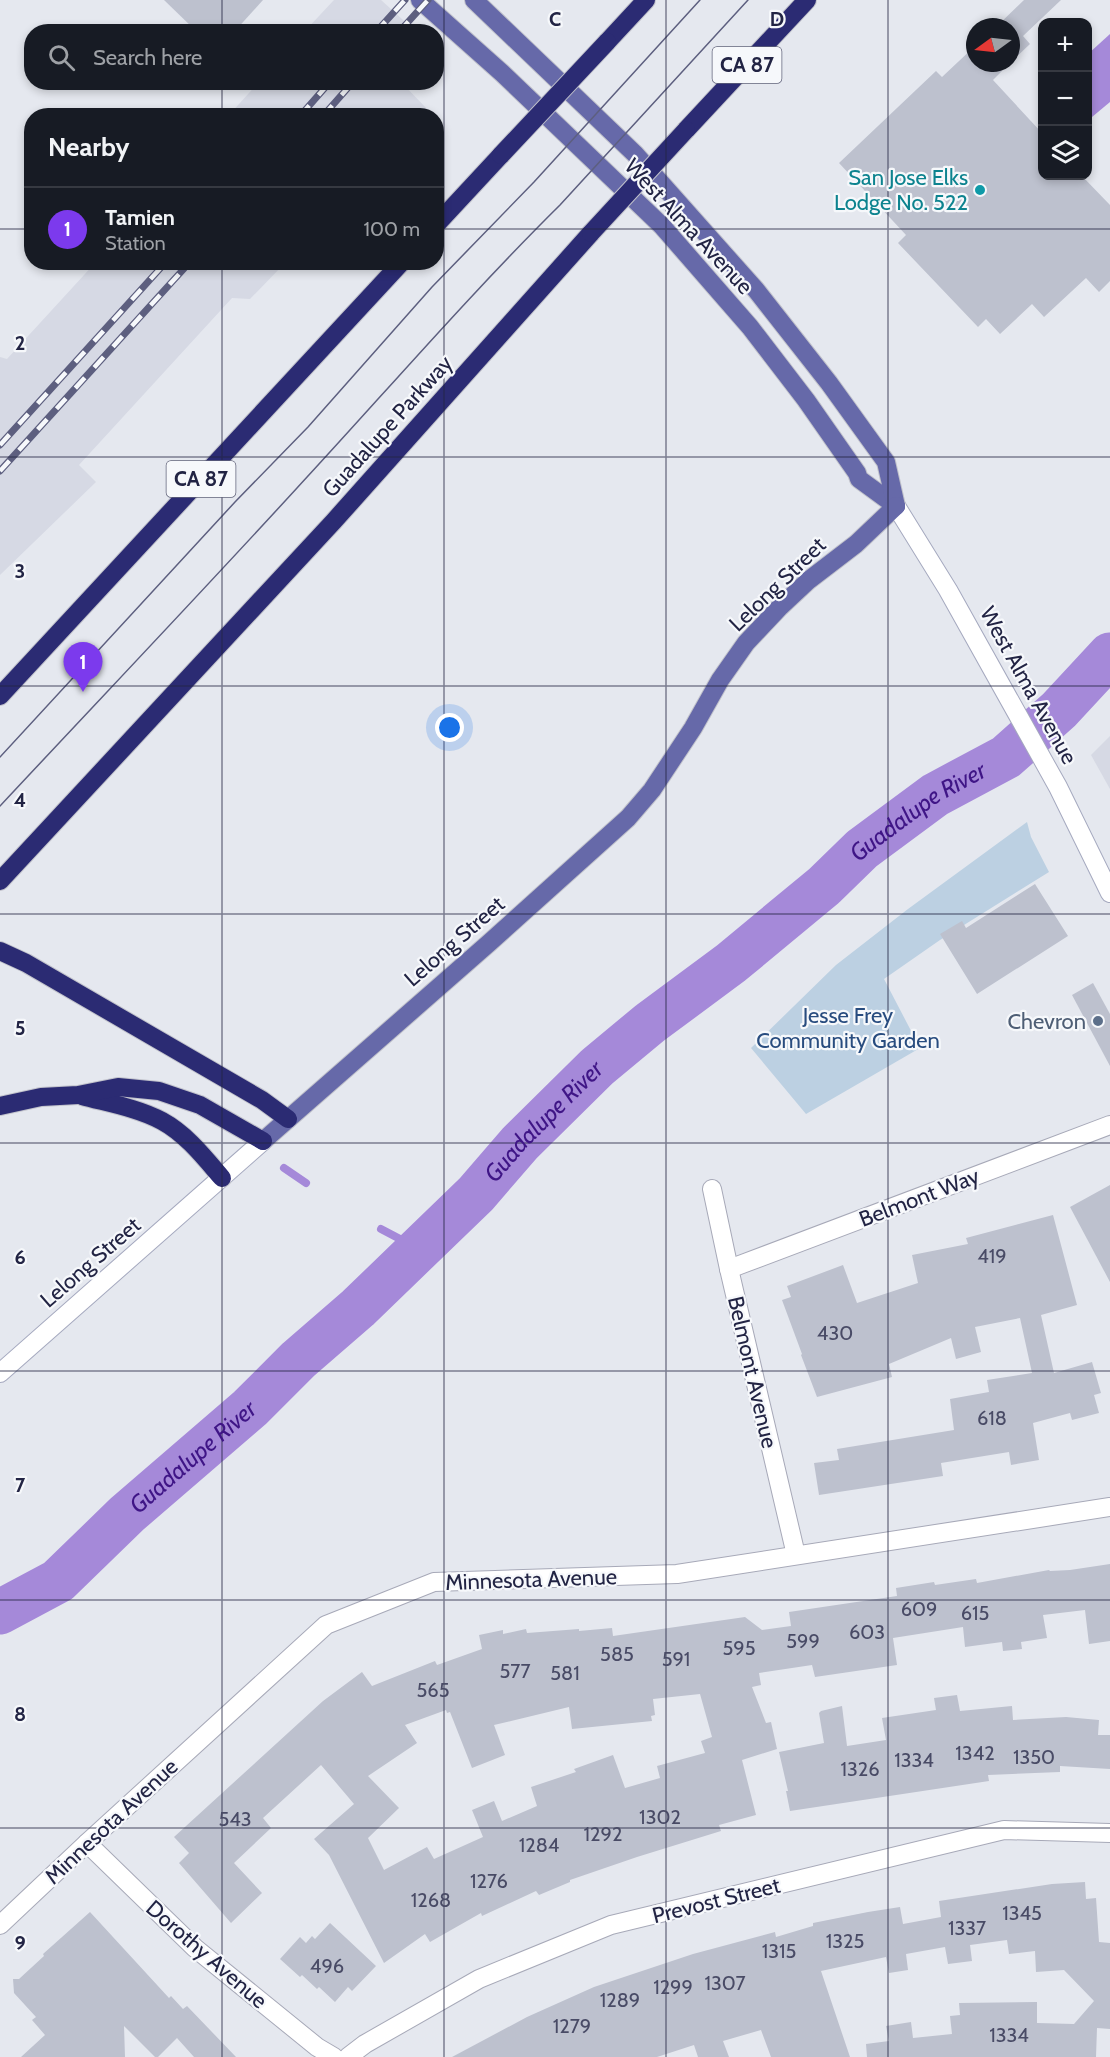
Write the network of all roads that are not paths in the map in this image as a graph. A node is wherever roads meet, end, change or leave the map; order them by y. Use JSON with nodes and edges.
{"nodes":[{"id":1,"x":420,"y":0,"type":"edge"},
{"id":2,"x":474,"y":0,"type":"edge"},
{"id":3,"x":646,"y":0,"type":"edge"},
{"id":4,"x":807,"y":0,"type":"edge"},
{"id":5,"x":444,"y":216,"type":"edge"},
{"id":6,"x":395,"y":270,"type":"edge"},
{"id":7,"x":896,"y":506,"type":"junction"},
{"id":8,"x":0,"y":696,"type":"edge"},
{"id":9,"x":0,"y":881,"type":"edge"},
{"id":10,"x":1110,"y":893,"type":"edge"},
{"id":11,"x":0,"y":951,"type":"edge"},
{"id":12,"x":78,"y":1095,"type":"junction"},
{"id":13,"x":0,"y":1106,"type":"edge"},
{"id":14,"x":288,"y":1119,"type":"junction"},
{"id":15,"x":1110,"y":1125,"type":"edge"},
{"id":16,"x":263,"y":1141,"type":"junction"},
{"id":17,"x":222,"y":1178,"type":"junction"},
{"id":18,"x":712,"y":1188,"type":"dead end"},
{"id":19,"x":729,"y":1269,"type":"junction"},
{"id":20,"x":0,"y":1373,"type":"edge"},
{"id":21,"x":1110,"y":1507,"type":"edge"},
{"id":22,"x":796,"y":1555,"type":"junction"},
{"id":23,"x":1110,"y":1833,"type":"edge"},
{"id":24,"x":87,"y":1843,"type":"junction"},
{"id":25,"x":0,"y":1925,"type":"edge"},
{"id":26,"x":334,"y":2057,"type":"edge"},
{"id":27,"x":348,"y":2057,"type":"edge"}],
"edges":[{"from":1,"to":7,"type":"main road","name":"West Alma Avenue"},
{"from":2,"to":7,"type":"main road","name":"West Alma Avenue"},
{"from":3,"to":5,"type":"highway","bridge":true},
{"from":4,"to":9,"type":"highway","name":"Guadalupe Parkway","number":"CA 87","bridge":true},
{"from":6,"to":8,"type":"highway","number":"CA 87"},
{"from":7,"to":10,"type":"street","name":"West Alma Avenue"},
{"from":7,"to":14,"type":"main road","name":"Lelong Street"},
{"from":11,"to":14,"type":"highway"},
{"from":12,"to":13,"type":"highway"},
{"from":12,"to":16,"type":"highway"},
{"from":12,"to":17,"type":"highway"},
{"from":14,"to":16,"type":"main road","name":"Lelong Street"},
{"from":15,"to":19,"type":"street","name":"Belmont Way"},
{"from":16,"to":17,"type":"street","name":"Lelong Street"},
{"from":17,"to":20,"type":"street","name":"Lelong Street"},
{"from":18,"to":19,"type":"street","name":"Belmont Avenue"},
{"from":19,"to":22,"type":"street","name":"Belmont Avenue"},
{"from":21,"to":22,"type":"street","name":"Minnesota Avenue"},
{"from":22,"to":24,"type":"street","name":"Minnesota Avenue"},
{"from":23,"to":27,"type":"street","name":"Prevost Street"},
{"from":24,"to":25,"type":"street","name":"Minnesota Avenue"},
{"from":24,"to":26,"type":"street","name":"Dorothy Avenue"}]}
